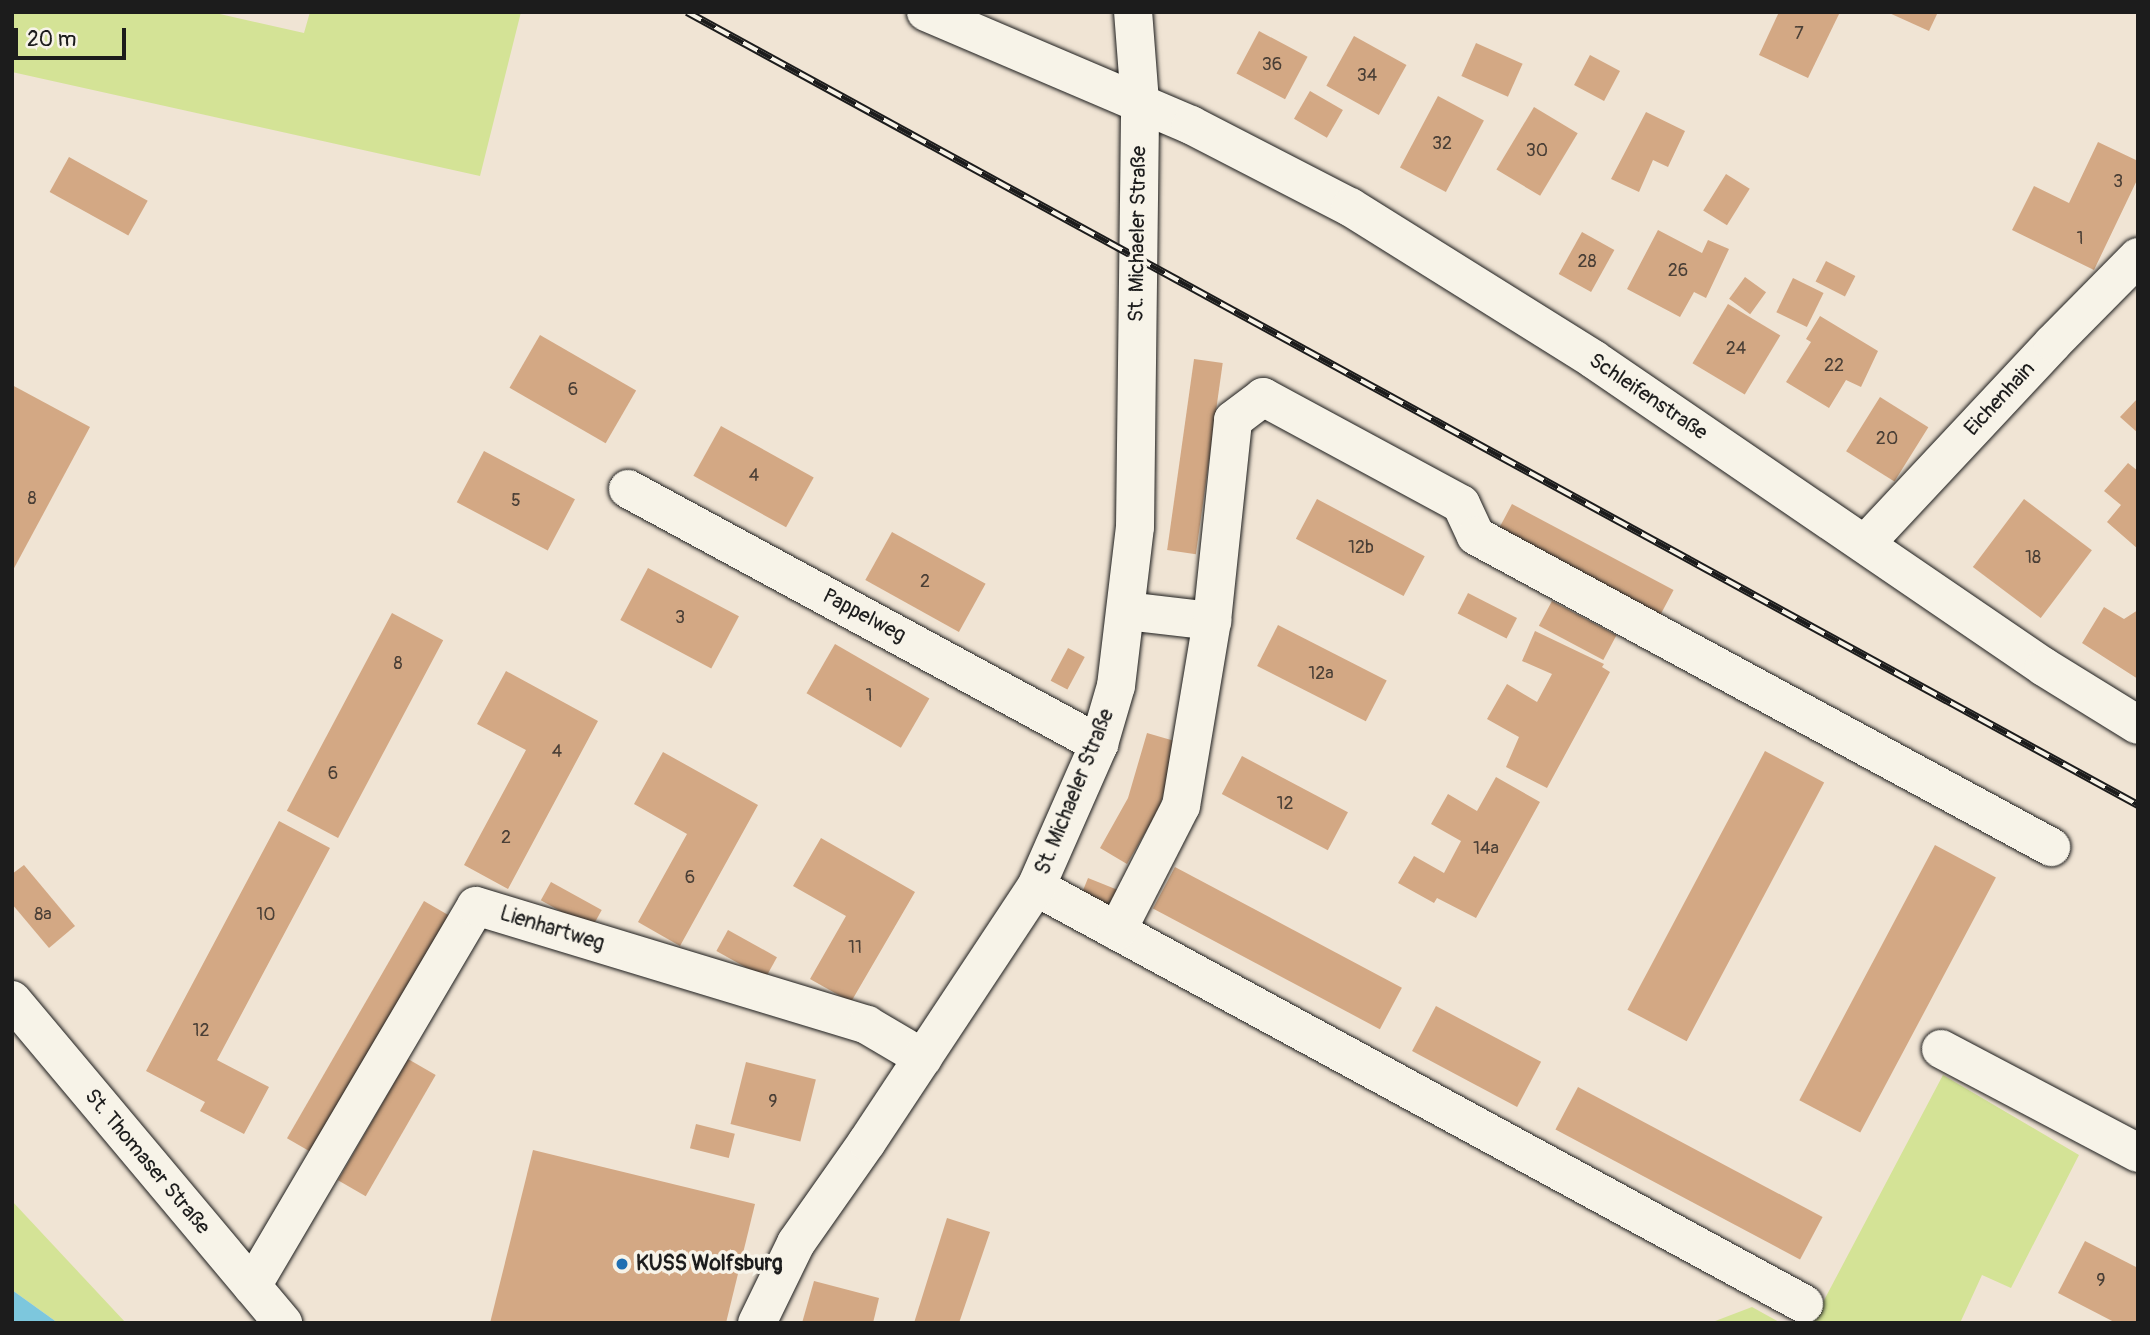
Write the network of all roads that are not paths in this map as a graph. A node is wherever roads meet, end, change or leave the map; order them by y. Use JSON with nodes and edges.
{"nodes":[{"id":1,"x":926,"y":12,"type":"edge"},
{"id":2,"x":1133,"y":12,"type":"edge"},
{"id":3,"x":1140,"y":102,"type":"junction"},
{"id":4,"x":2138,"y":257,"type":"edge"},
{"id":5,"x":628,"y":489,"type":"dead end"},
{"id":6,"x":1865,"y":544,"type":"junction"},
{"id":7,"x":1127,"y":611,"type":"junction"},
{"id":8,"x":1212,"y":621,"type":"junction"},
{"id":9,"x":2138,"y":725,"type":"edge"},
{"id":10,"x":1099,"y":744,"type":"junction"},
{"id":11,"x":2051,"y":847,"type":"dead end"},
{"id":12,"x":1036,"y":887,"type":"junction"},
{"id":13,"x":1117,"y":931,"type":"junction"},
{"id":14,"x":12,"y":1000,"type":"edge"},
{"id":15,"x":1941,"y":1049,"type":"dead end"},
{"id":16,"x":923,"y":1058,"type":"junction"},
{"id":17,"x":2138,"y":1153,"type":"edge"},
{"id":18,"x":252,"y":1286,"type":"junction"},
{"id":19,"x":1804,"y":1304,"type":"dead end"},
{"id":20,"x":283,"y":1323,"type":"edge"},
{"id":21,"x":757,"y":1323,"type":"edge"}],
"edges":[{"from":1,"to":3,"type":"street","name":"Schleifenstraße"},
{"from":2,"to":3,"type":"street","name":"St. Michaeler Straße"},
{"from":3,"to":6,"type":"street","name":"Schleifenstraße"},
{"from":3,"to":7,"type":"street","name":"St. Michaeler Straße"},
{"from":4,"to":6,"type":"street","name":"Eichenhain"},
{"from":5,"to":10,"type":"street","name":"Pappelweg"},
{"from":6,"to":9,"type":"street","name":"Schleifenstraße"},
{"from":7,"to":8,"type":"street"},
{"from":7,"to":10,"type":"street","name":"St. Michaeler Straße"},
{"from":8,"to":11,"type":"street"},
{"from":8,"to":13,"type":"street"},
{"from":10,"to":12,"type":"street","name":"St. Michaeler Straße"},
{"from":12,"to":13,"type":"street"},
{"from":12,"to":16,"type":"street","name":"St. Michaeler Straße"},
{"from":13,"to":19,"type":"street"},
{"from":14,"to":18,"type":"street","name":"St. Thomaser Straße"},
{"from":15,"to":17,"type":"street"},
{"from":16,"to":18,"type":"street","name":"Lienhartweg"},
{"from":16,"to":21,"type":"street","name":"St. Michaeler Straße"},
{"from":18,"to":20,"type":"street","name":"St. Thomaser Straße"}]}
